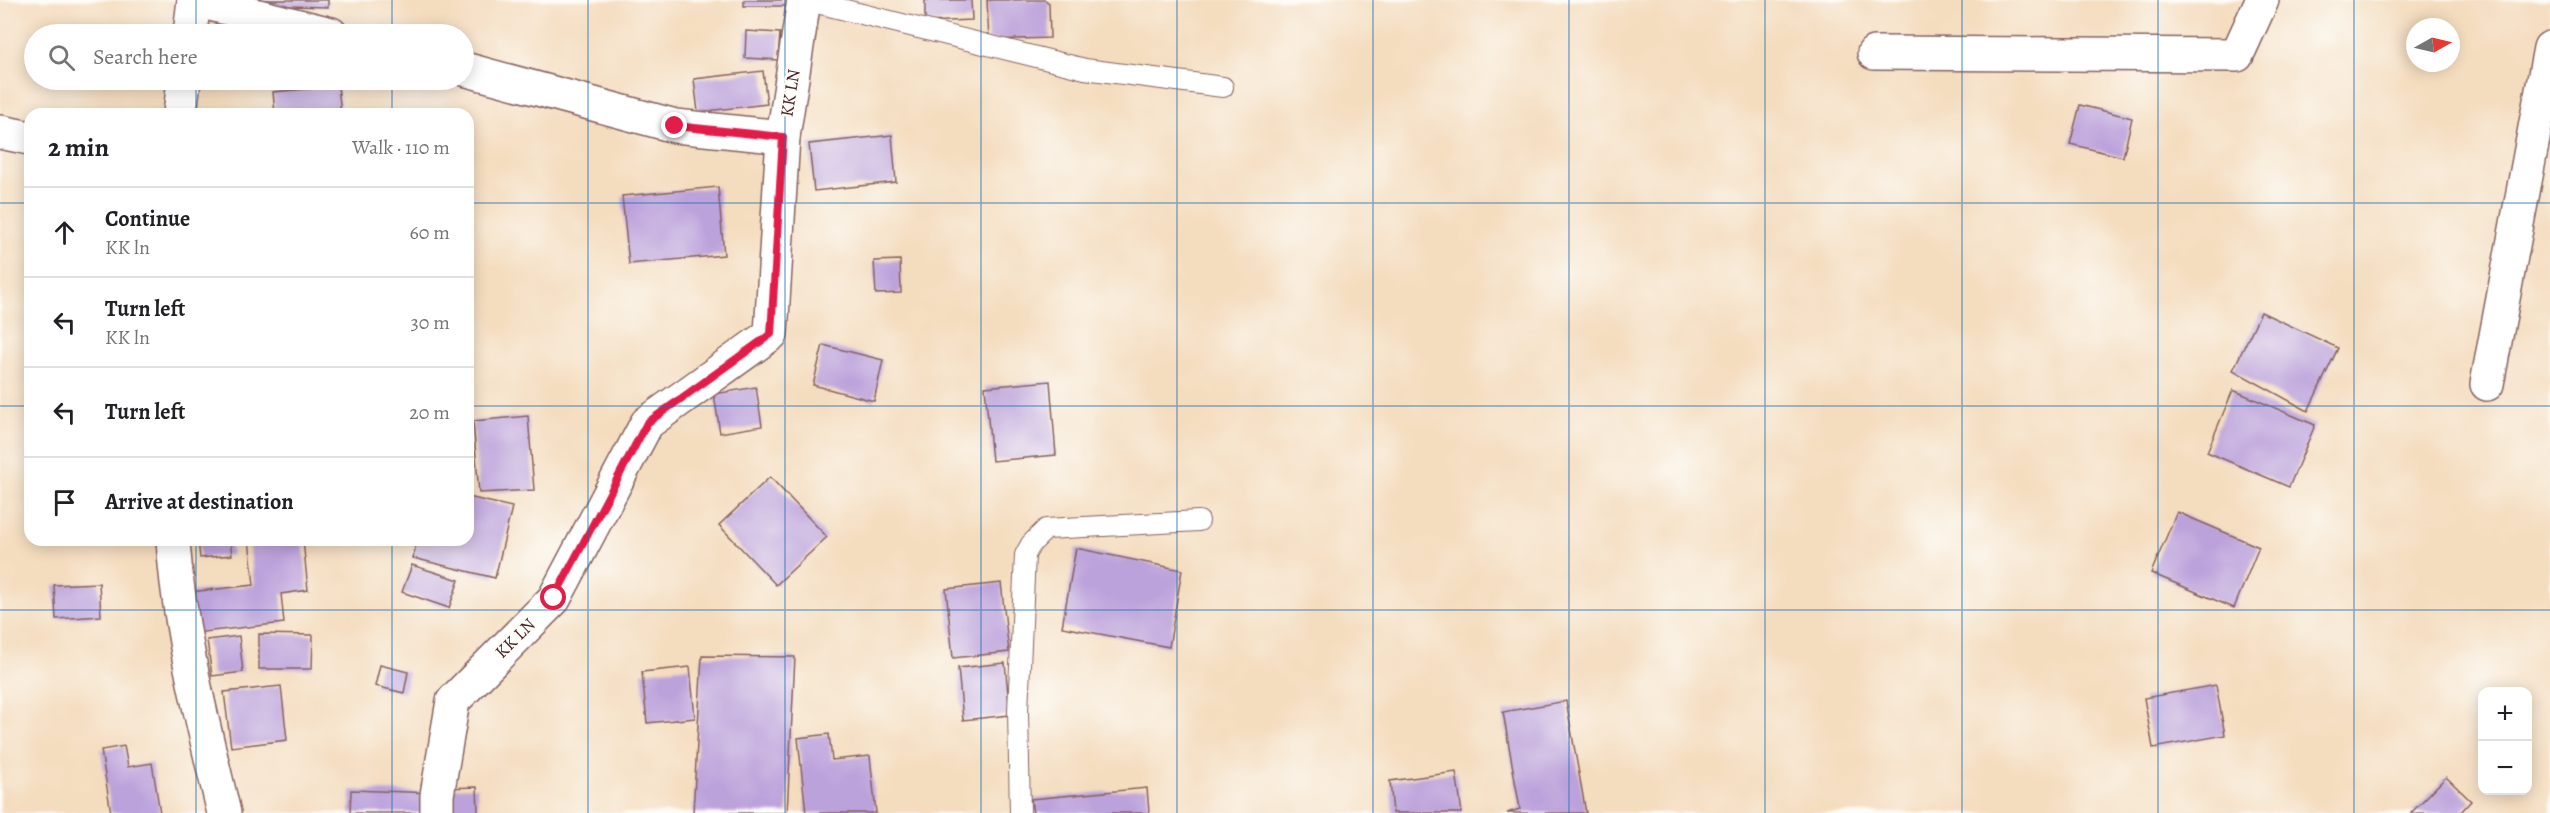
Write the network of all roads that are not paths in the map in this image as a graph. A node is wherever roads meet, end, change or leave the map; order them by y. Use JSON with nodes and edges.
{"nodes":[{"id":1,"x":194,"y":0,"type":"edge"},
{"id":2,"x":804,"y":0,"type":"edge"},
{"id":3,"x":2262,"y":0,"type":"edge"},
{"id":4,"x":191,"y":24,"type":"edge"},
{"id":5,"x":291,"y":24,"type":"edge"},
{"id":6,"x":2550,"y":48,"type":"edge"},
{"id":7,"x":1874,"y":53,"type":"dead end"},
{"id":8,"x":474,"y":72,"type":"edge"},
{"id":9,"x":1223,"y":87,"type":"dead end"},
{"id":10,"x":183,"y":90,"type":"edge"},
{"id":11,"x":181,"y":108,"type":"edge"},
{"id":12,"x":0,"y":132,"type":"edge"},
{"id":13,"x":24,"y":137,"type":"edge"},
{"id":14,"x":783,"y":137,"type":"junction"},
{"id":15,"x":2487,"y":384,"type":"dead end"},
{"id":16,"x":1199,"y":521,"type":"dead end"},
{"id":17,"x":173,"y":546,"type":"edge"},
{"id":18,"x":224,"y":813,"type":"edge"},
{"id":19,"x":437,"y":813,"type":"edge"},
{"id":20,"x":1020,"y":813,"type":"edge"}],
"edges":[{"from":1,"to":4,"type":"street"},
{"from":1,"to":5,"type":"street"},
{"from":2,"to":9,"type":"lane"},
{"from":2,"to":14,"type":"street","name":"KK LN"},
{"from":3,"to":7,"type":"street"},
{"from":6,"to":15,"type":"street"},
{"from":8,"to":14,"type":"street"},
{"from":10,"to":11,"type":"street"},
{"from":12,"to":13,"type":"street"},
{"from":14,"to":19,"type":"street","name":"KK LN"},
{"from":16,"to":20,"type":"lane"},
{"from":17,"to":18,"type":"street"}]}
